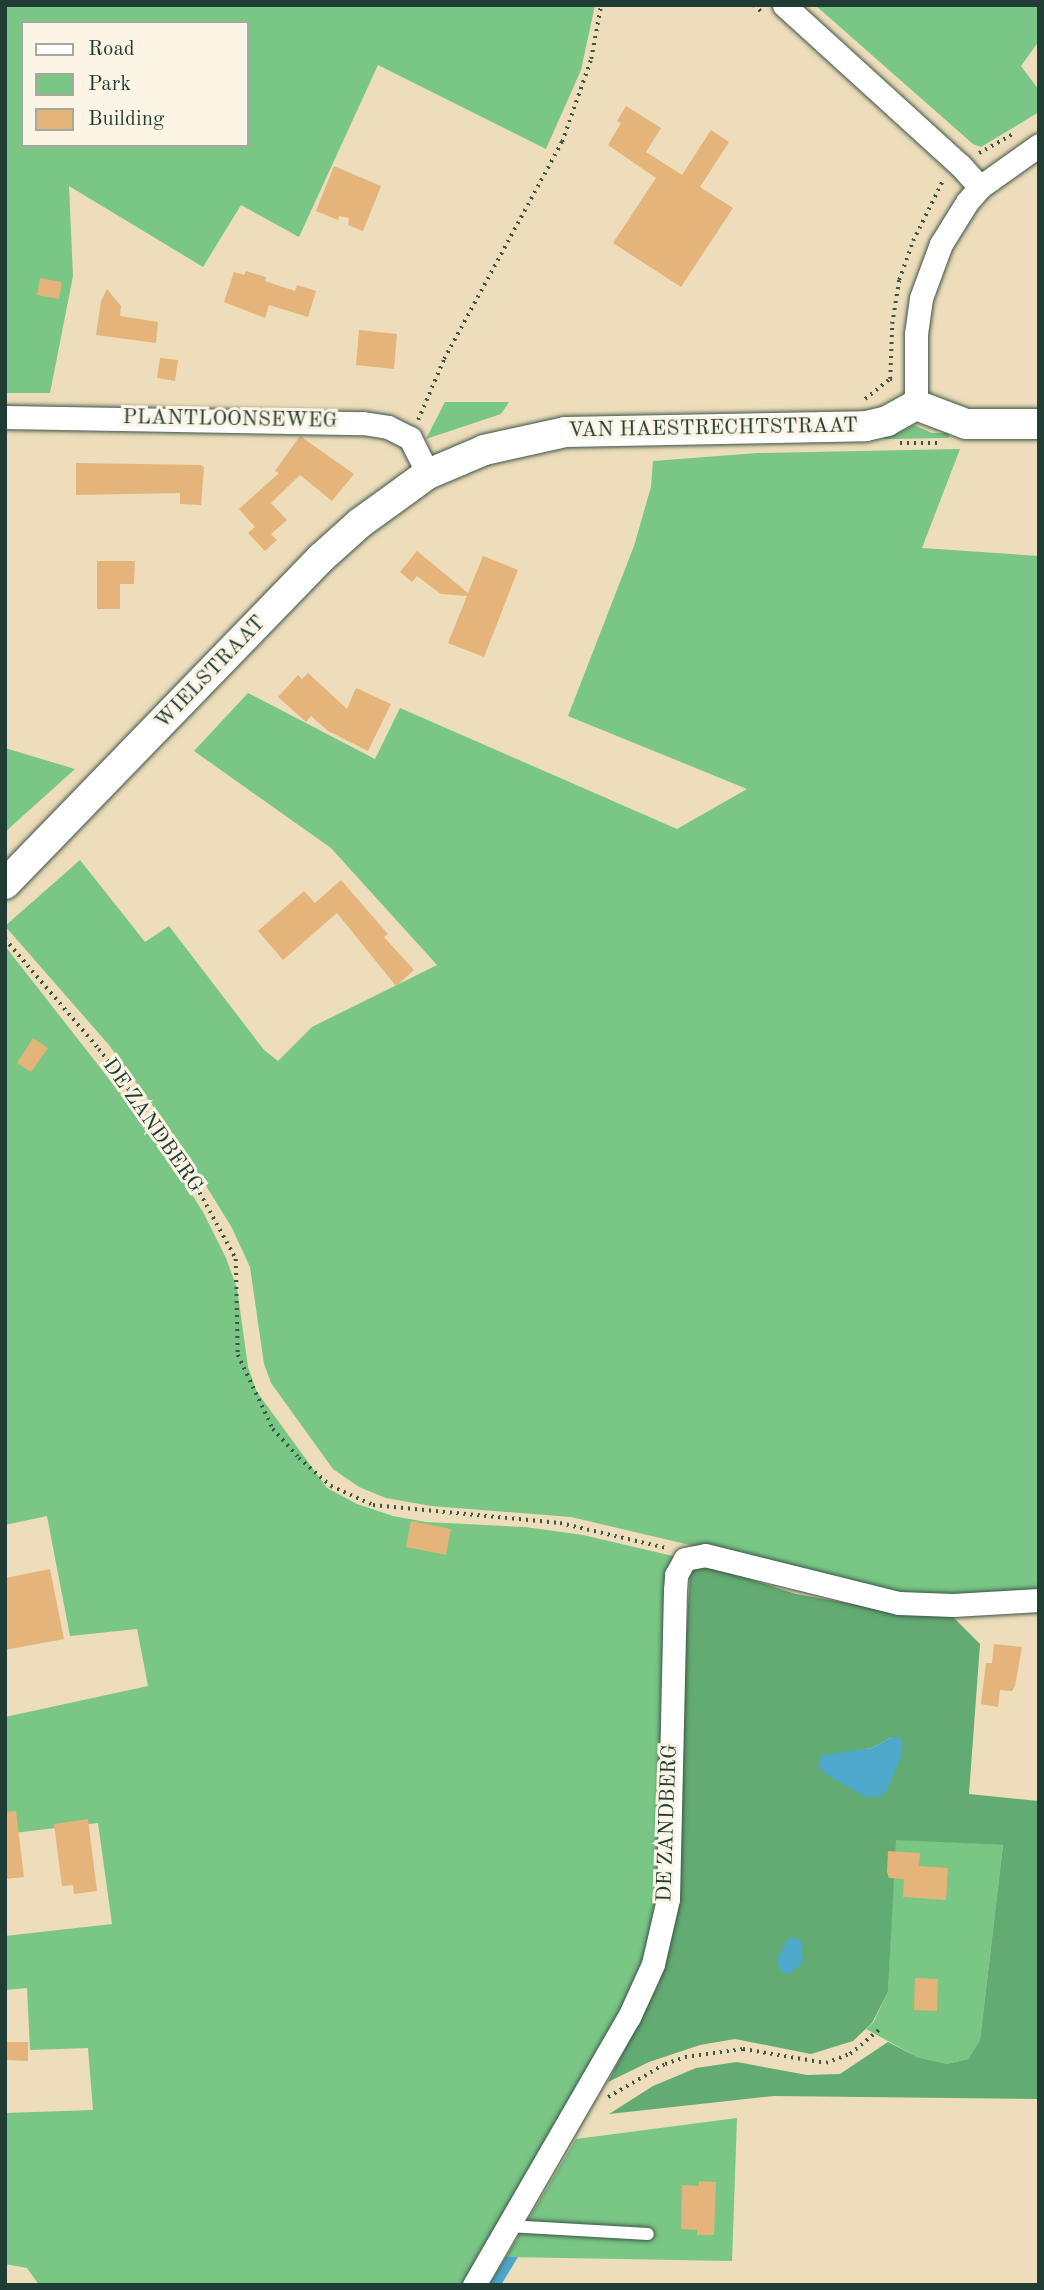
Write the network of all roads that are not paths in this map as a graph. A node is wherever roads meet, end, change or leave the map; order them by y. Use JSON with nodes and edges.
{"nodes":[{"id":1,"x":784,"y":5,"type":"edge"},
{"id":2,"x":1039,"y":145,"type":"edge"},
{"id":3,"x":980,"y":187,"type":"junction"},
{"id":4,"x":916,"y":405,"type":"junction"},
{"id":5,"x":5,"y":417,"type":"edge"},
{"id":6,"x":1039,"y":424,"type":"edge"},
{"id":7,"x":428,"y":474,"type":"junction"},
{"id":8,"x":5,"y":884,"type":"edge"},
{"id":9,"x":1039,"y":1600,"type":"edge"},
{"id":10,"x":507,"y":2226,"type":"junction"},
{"id":11,"x":648,"y":2234,"type":"dead end"},
{"id":12,"x":474,"y":2285,"type":"edge"}],
"edges":[{"from":1,"to":3,"type":"street"},
{"from":2,"to":3,"type":"street"},
{"from":3,"to":4,"type":"street"},
{"from":4,"to":6,"type":"street"},
{"from":4,"to":7,"type":"street","name":"VAN HAESTRECHTSTRAAT"},
{"from":5,"to":7,"type":"street","name":"PLANTLOONSEWEG"},
{"from":7,"to":8,"type":"street","name":"WIELSTRAAT"},
{"from":9,"to":10,"type":"street","name":"DE ZANDBERG"},
{"from":10,"to":11,"type":"lane"},
{"from":10,"to":12,"type":"street","name":"DE ZANDBERG"}]}
